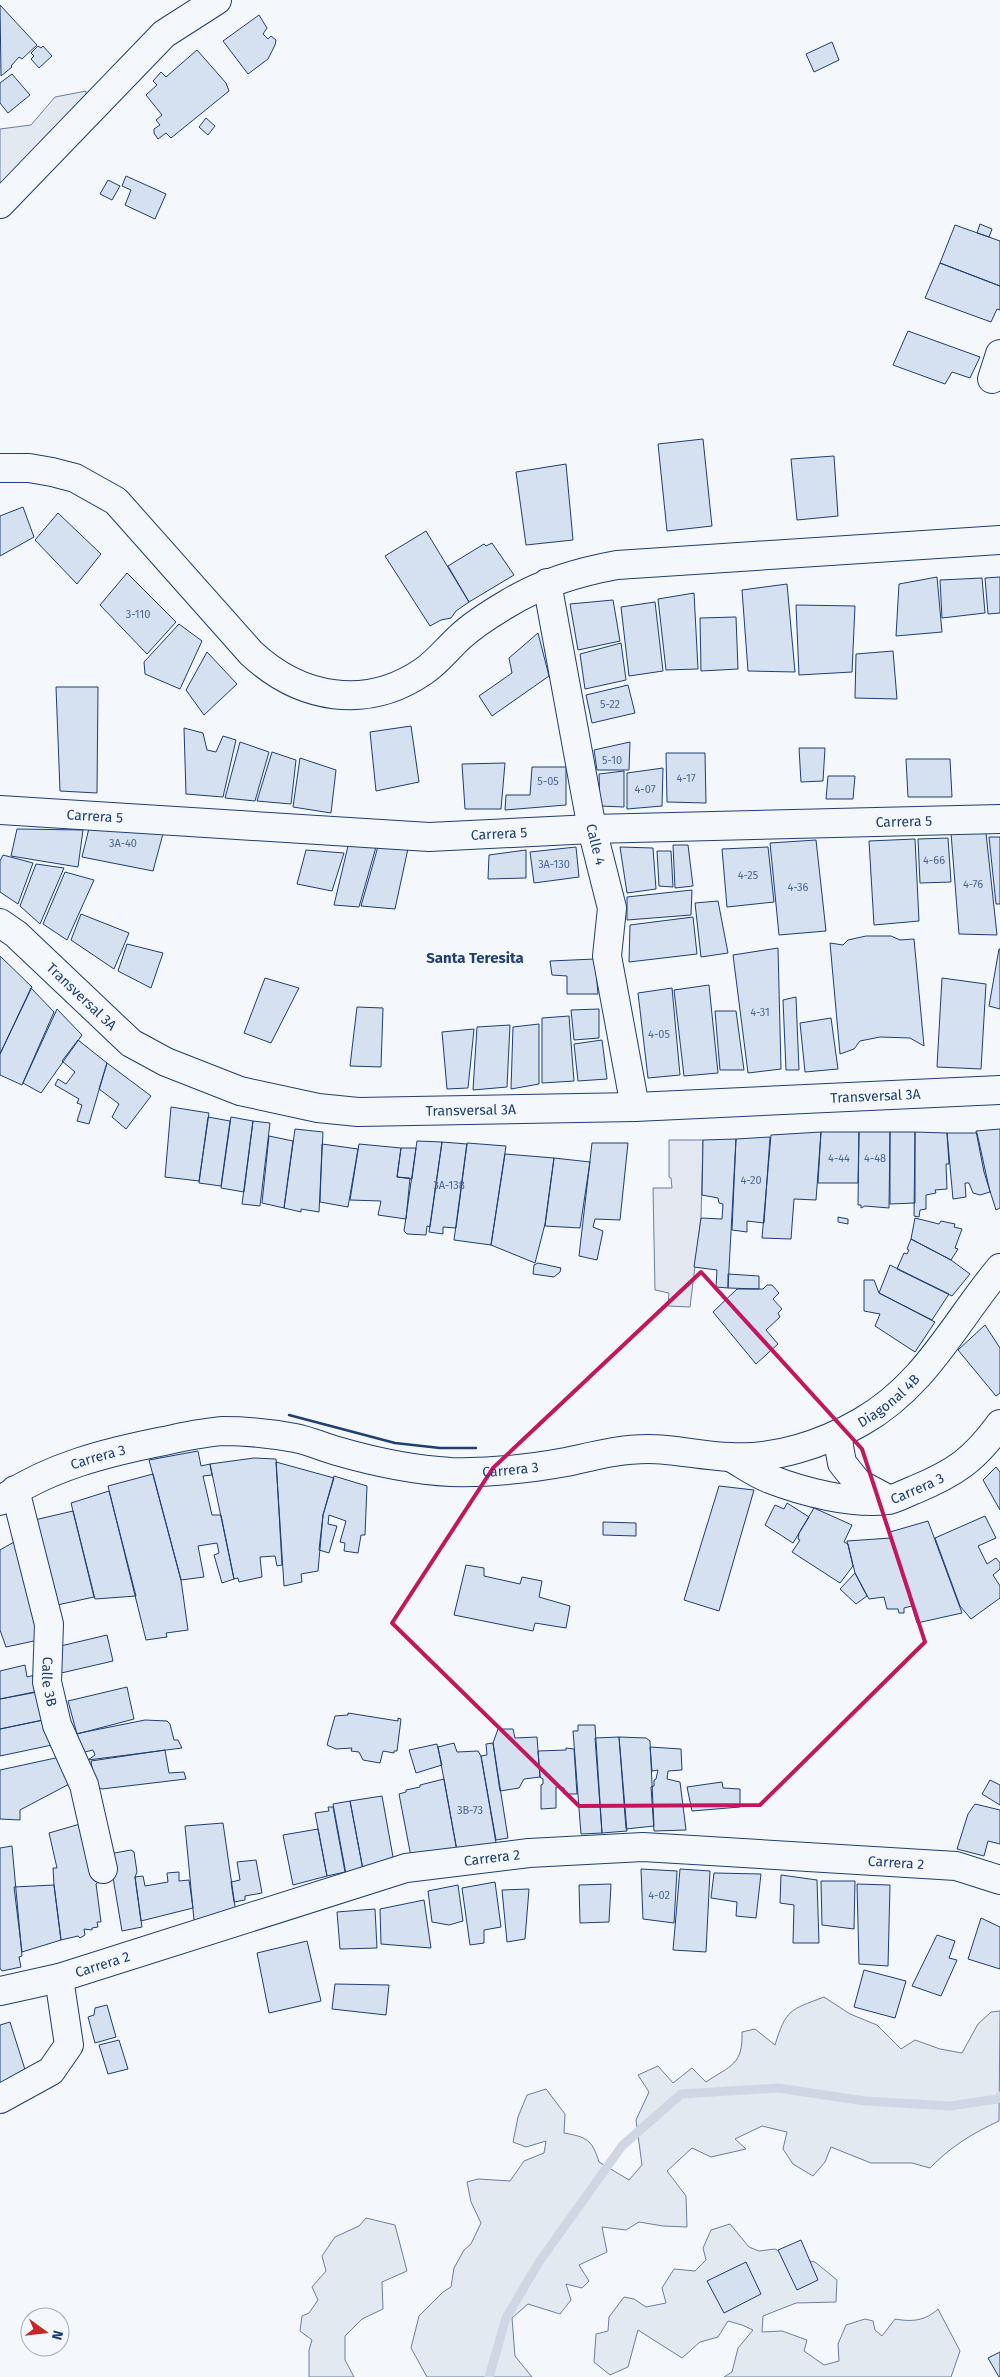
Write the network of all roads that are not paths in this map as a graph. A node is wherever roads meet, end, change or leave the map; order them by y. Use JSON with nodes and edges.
{"nodes":[{"id":1,"x":217,"y":0,"type":"edge"},
{"id":2,"x":0,"y":204,"type":"edge"},
{"id":3,"x":0,"y":468,"type":"edge"},
{"id":4,"x":1000,"y":540,"type":"edge"},
{"id":5,"x":547,"y":583,"type":"junction"},
{"id":6,"x":0,"y":810,"type":"edge"},
{"id":7,"x":1000,"y":819,"type":"edge"},
{"id":8,"x":592,"y":829,"type":"junction"},
{"id":9,"x":0,"y":923,"type":"edge"},
{"id":10,"x":1000,"y":1090,"type":"edge"},
{"id":11,"x":635,"y":1107,"type":"junction"},
{"id":12,"x":1000,"y":1268,"type":"edge"},
{"id":13,"x":1000,"y":1424,"type":"edge"},
{"id":14,"x":837,"y":1435,"type":"junction"},
{"id":15,"x":730,"y":1457,"type":"junction"},
{"id":16,"x":7,"y":1496,"type":"edge"},
{"id":17,"x":890,"y":1500,"type":"junction"},
{"id":18,"x":103,"y":1869,"type":"dead end"},
{"id":19,"x":1000,"y":1880,"type":"edge"},
{"id":20,"x":59,"y":1978,"type":"junction"},
{"id":21,"x":0,"y":1991,"type":"edge"},
{"id":22,"x":0,"y":2099,"type":"edge"}],
"edges":[{"from":1,"to":2,"type":"street"},
{"from":3,"to":5,"type":"street"},
{"from":4,"to":5,"type":"street"},
{"from":5,"to":8,"type":"street","name":"Calle 4"},
{"from":6,"to":8,"type":"street","name":"Carrera 5"},
{"from":7,"to":8,"type":"street","name":"Carrera 5"},
{"from":8,"to":11,"type":"street","name":"Calle 4"},
{"from":9,"to":11,"type":"street","name":"Transversal 3A"},
{"from":10,"to":11,"type":"street","name":"Transversal 3A"},
{"from":12,"to":14,"type":"street","name":"Diagonal 4B"},
{"from":13,"to":17,"type":"street","name":"Carrera 3"},
{"from":14,"to":15,"type":"street","name":"Diagonal 4B"},
{"from":14,"to":17,"type":"street"},
{"from":15,"to":16,"type":"street","name":"Carrera 3"},
{"from":15,"to":17,"type":"street","name":"Carrera 3"},
{"from":16,"to":18,"type":"street","name":"Calle 3B"},
{"from":19,"to":20,"type":"street","name":"Carrera 2"},
{"from":20,"to":21,"type":"street","name":"Carrera 2"},
{"from":20,"to":22,"type":"street"}]}
